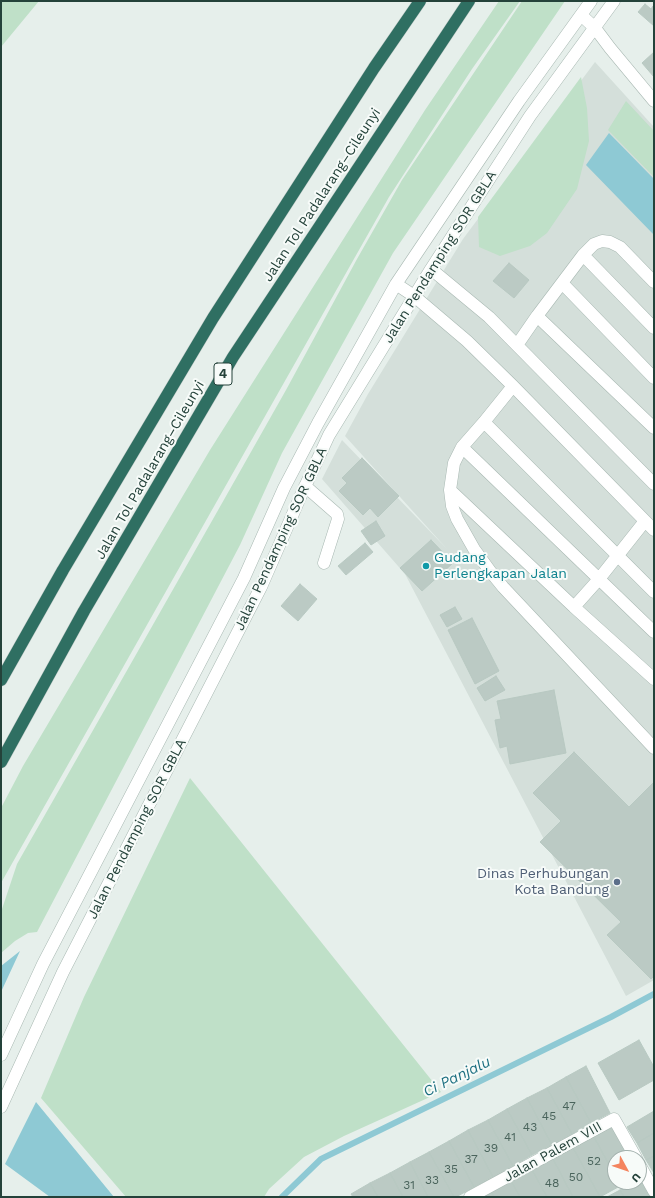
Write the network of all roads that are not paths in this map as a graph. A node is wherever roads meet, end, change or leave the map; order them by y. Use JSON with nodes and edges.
{"nodes":[{"id":1,"x":420,"y":1,"type":"edge"},
{"id":2,"x":469,"y":1,"type":"edge"},
{"id":3,"x":591,"y":1,"type":"edge"},
{"id":4,"x":614,"y":1,"type":"edge"},
{"id":5,"x":580,"y":15,"type":"junction"},
{"id":6,"x":594,"y":28,"type":"junction"},
{"id":7,"x":654,"y":101,"type":"edge"},
{"id":8,"x":583,"y":255,"type":"junction"},
{"id":9,"x":431,"y":269,"type":"junction"},
{"id":10,"x":654,"y":282,"type":"edge"},
{"id":11,"x":562,"y":283,"type":"junction"},
{"id":12,"x":396,"y":284,"type":"junction"},
{"id":13,"x":414,"y":296,"type":"junction"},
{"id":14,"x":537,"y":316,"type":"junction"},
{"id":15,"x":654,"y":328,"type":"edge"},
{"id":16,"x":517,"y":345,"type":"junction"},
{"id":17,"x":654,"y":378,"type":"edge"},
{"id":18,"x":513,"y":386,"type":"junction"},
{"id":19,"x":484,"y":422,"type":"junction"},
{"id":20,"x":654,"y":428,"type":"edge"},
{"id":21,"x":462,"y":447,"type":"junction"},
{"id":22,"x":654,"y":484,"type":"edge"},
{"id":23,"x":305,"y":486,"type":"junction"},
{"id":24,"x":450,"y":490,"type":"junction"},
{"id":25,"x":645,"y":521,"type":"junction"},
{"id":26,"x":654,"y":530,"type":"edge"},
{"id":27,"x":618,"y":555,"type":"junction"},
{"id":28,"x":324,"y":563,"type":"dead end"},
{"id":29,"x":599,"y":579,"type":"junction"},
{"id":30,"x":654,"y":592,"type":"edge"},
{"id":31,"x":574,"y":607,"type":"junction"},
{"id":32,"x":654,"y":632,"type":"edge"},
{"id":33,"x":654,"y":679,"type":"edge"},
{"id":34,"x":1,"y":680,"type":"edge"},
{"id":35,"x":654,"y":748,"type":"edge"},
{"id":36,"x":1,"y":762,"type":"edge"},
{"id":37,"x":1,"y":1055,"type":"edge"},
{"id":38,"x":1,"y":1107,"type":"edge"},
{"id":39,"x":632,"y":1150,"type":"edge"},
{"id":40,"x":647,"y":1178,"type":"edge"},
{"id":41,"x":654,"y":1191,"type":"edge"},
{"id":42,"x":470,"y":1197,"type":"edge"}],
"edges":[{"from":1,"to":34,"type":"highway","name":"Jalan Tol Padalarang–Cileunyi"},
{"from":2,"to":36,"type":"highway","name":"Jalan Tol Padalarang–Cileunyi","number":"4"},
{"from":3,"to":5,"type":"street","name":"Jalan Pendamping SOR GBLA"},
{"from":4,"to":6,"type":"street","name":"Jalan Pendamping SOR GBLA"},
{"from":5,"to":6,"type":"street"},
{"from":5,"to":12,"type":"street","name":"Jalan Pendamping SOR GBLA"},
{"from":6,"to":7,"type":"street"},
{"from":6,"to":9,"type":"street","name":"Jalan Pendamping SOR GBLA"},
{"from":8,"to":10,"type":"street"},
{"from":8,"to":11,"type":"street"},
{"from":8,"to":15,"type":"street"},
{"from":9,"to":13,"type":"street","name":"Jalan Pendamping SOR GBLA"},
{"from":9,"to":16,"type":"street"},
{"from":11,"to":14,"type":"street"},
{"from":11,"to":17,"type":"street"},
{"from":12,"to":13,"type":"street"},
{"from":12,"to":37,"type":"street","name":"Jalan Pendamping SOR GBLA"},
{"from":13,"to":18,"type":"street"},
{"from":13,"to":23,"type":"street","name":"Jalan Pendamping SOR GBLA"},
{"from":14,"to":16,"type":"street"},
{"from":14,"to":20,"type":"street"},
{"from":16,"to":22,"type":"street"},
{"from":18,"to":19,"type":"street"},
{"from":18,"to":25,"type":"street"},
{"from":19,"to":21,"type":"street"},
{"from":19,"to":27,"type":"street"},
{"from":21,"to":24,"type":"street"},
{"from":21,"to":29,"type":"street"},
{"from":23,"to":28,"type":"street"},
{"from":23,"to":38,"type":"street","name":"Jalan Pendamping SOR GBLA"},
{"from":24,"to":31,"type":"street"},
{"from":24,"to":35,"type":"street"},
{"from":25,"to":26,"type":"street"},
{"from":25,"to":27,"type":"street"},
{"from":27,"to":29,"type":"street"},
{"from":27,"to":30,"type":"street"},
{"from":29,"to":31,"type":"street"},
{"from":29,"to":32,"type":"street"},
{"from":31,"to":33,"type":"street"},
{"from":39,"to":42,"type":"street","name":"Jalan Palem VIII"},
{"from":40,"to":41,"type":"street"}]}
